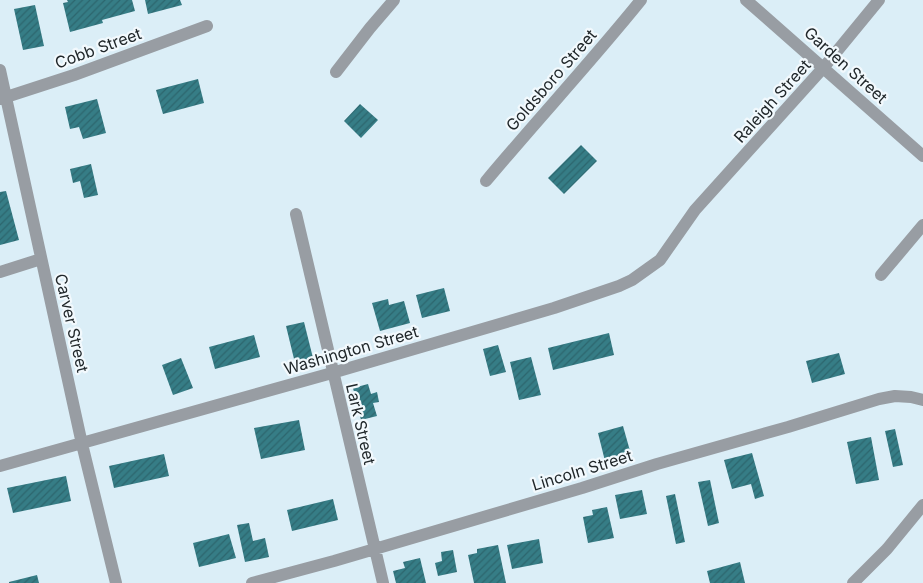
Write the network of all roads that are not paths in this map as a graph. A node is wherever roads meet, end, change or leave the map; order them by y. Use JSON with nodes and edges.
{"nodes":[{"id":1,"x":394,"y":0,"type":"edge"},
{"id":2,"x":641,"y":0,"type":"edge"},
{"id":3,"x":746,"y":0,"type":"edge"},
{"id":4,"x":879,"y":0,"type":"edge"},
{"id":5,"x":207,"y":26,"type":"dead end"},
{"id":6,"x":824,"y":67,"type":"junction"},
{"id":7,"x":0,"y":70,"type":"edge"},
{"id":8,"x":336,"y":72,"type":"dead end"},
{"id":9,"x":3,"y":98,"type":"edge"},
{"id":10,"x":923,"y":156,"type":"edge"},
{"id":11,"x":486,"y":181,"type":"dead end"},
{"id":12,"x":296,"y":214,"type":"dead end"},
{"id":13,"x":686,"y":222,"type":"joint"},
{"id":14,"x":923,"y":225,"type":"edge"},
{"id":15,"x":41,"y":259,"type":"junction"},
{"id":16,"x":0,"y":272,"type":"edge"},
{"id":17,"x":881,"y":275,"type":"dead end"},
{"id":18,"x":332,"y":373,"type":"junction"},
{"id":19,"x":923,"y":400,"type":"edge"},
{"id":20,"x":82,"y":444,"type":"junction"},
{"id":21,"x":0,"y":466,"type":"edge"},
{"id":22,"x":923,"y":505,"type":"edge"},
{"id":23,"x":374,"y":548,"type":"junction"},
{"id":24,"x":116,"y":583,"type":"edge"},
{"id":25,"x":252,"y":583,"type":"edge"},
{"id":26,"x":383,"y":583,"type":"edge"},
{"id":27,"x":853,"y":583,"type":"edge"}],
"edges":[{"from":1,"to":8,"type":"street"},
{"from":2,"to":11,"type":"street","name":"Goldsboro Street"},
{"from":3,"to":6,"type":"street","name":"Garden Street"},
{"from":4,"to":6,"type":"street","name":"Raleigh Street"},
{"from":5,"to":9,"type":"street","name":"Cobb Street"},
{"from":6,"to":10,"type":"street","name":"Garden Street"},
{"from":6,"to":13,"type":"street","name":"Raleigh Street"},
{"from":7,"to":9,"type":"street","name":"Carver Street"},
{"from":9,"to":15,"type":"street","name":"Carver Street"},
{"from":12,"to":18,"type":"street","name":"Lark Street"},
{"from":13,"to":18,"type":"street","name":"Washington Street"},
{"from":14,"to":17,"type":"street"},
{"from":15,"to":16,"type":"street"},
{"from":15,"to":20,"type":"street","name":"Carver Street"},
{"from":18,"to":20,"type":"street","name":"Washington Street"},
{"from":18,"to":23,"type":"street","name":"Lark Street"},
{"from":19,"to":23,"type":"street","name":"Lincoln Street"},
{"from":20,"to":21,"type":"street","name":"Washington Street"},
{"from":20,"to":24,"type":"street","name":"Carver Street"},
{"from":22,"to":27,"type":"street"},
{"from":23,"to":25,"type":"street","name":"Lincoln Street"},
{"from":23,"to":26,"type":"street","name":"Lark Street"}]}
